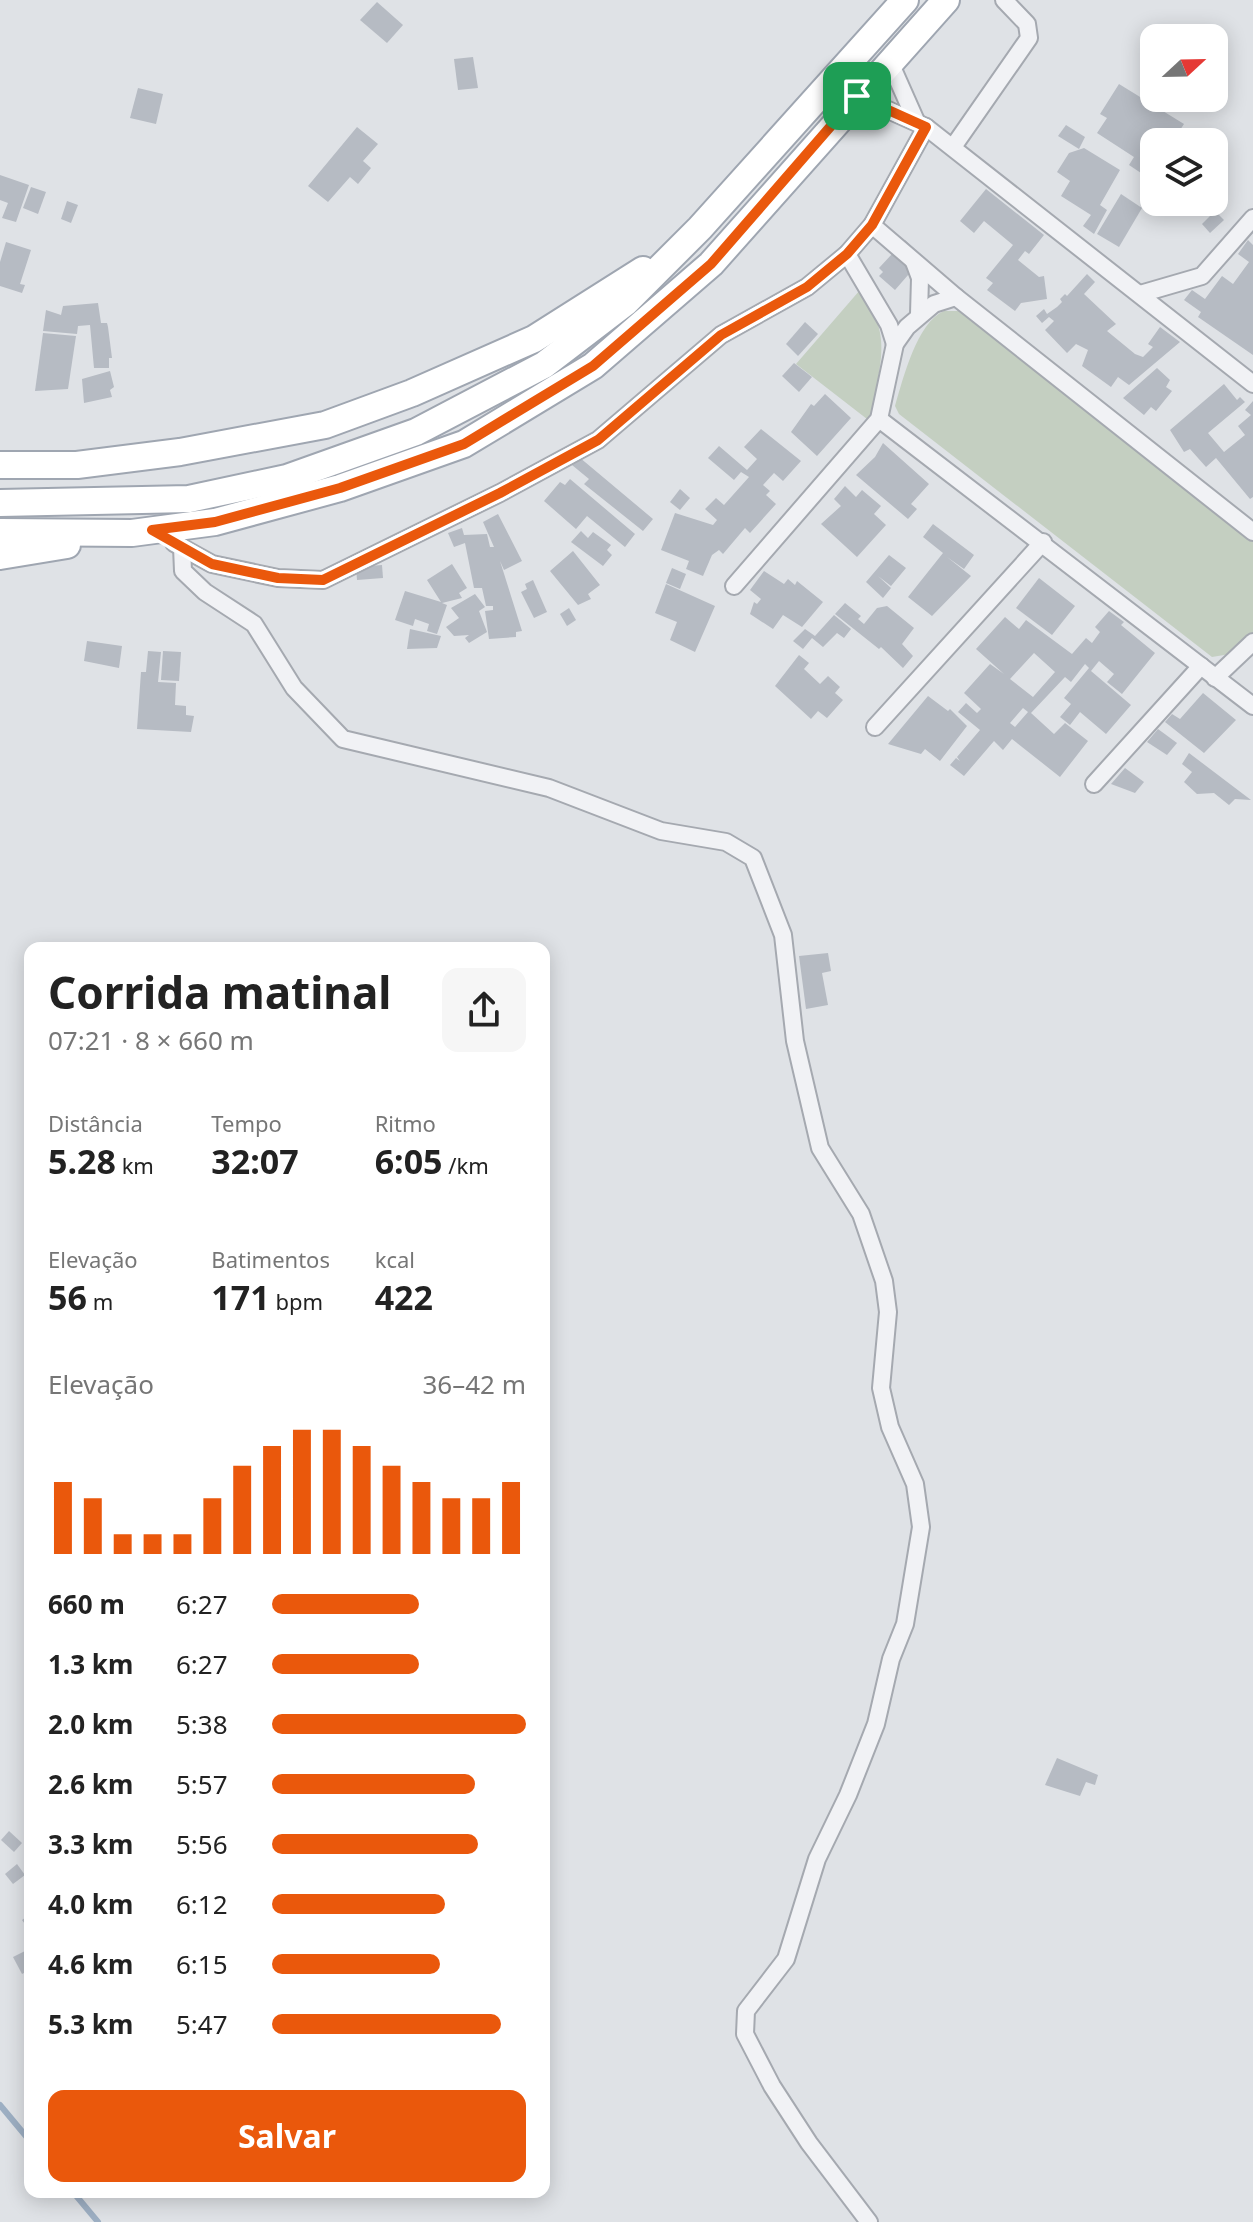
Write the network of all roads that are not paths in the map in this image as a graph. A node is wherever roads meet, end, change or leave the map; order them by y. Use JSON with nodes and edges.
{"nodes":[{"id":1,"x":905,"y":0,"type":"edge"},
{"id":2,"x":946,"y":0,"type":"edge"},
{"id":3,"x":1004,"y":0,"type":"edge"},
{"id":4,"x":889,"y":60,"type":"junction"},
{"id":5,"x":857,"y":96,"type":"junction"},
{"id":6,"x":921,"y":124,"type":"junction"},
{"id":7,"x":953,"y":147,"type":"junction"},
{"id":8,"x":1253,"y":218,"type":"edge"},
{"id":9,"x":872,"y":225,"type":"junction"},
{"id":10,"x":700,"y":228,"type":"junction"},
{"id":11,"x":847,"y":254,"type":"junction"},
{"id":12,"x":914,"y":262,"type":"junction"},
{"id":13,"x":1140,"y":294,"type":"junction"},
{"id":14,"x":956,"y":297,"type":"junction"},
{"id":15,"x":919,"y":314,"type":"junction"},
{"id":16,"x":895,"y":344,"type":"junction"},
{"id":17,"x":1253,"y":384,"type":"edge"},
{"id":18,"x":879,"y":419,"type":"junction"},
{"id":19,"x":0,"y":465,"type":"edge"},
{"id":20,"x":0,"y":503,"type":"edge"},
{"id":21,"x":0,"y":532,"type":"edge"},
{"id":22,"x":142,"y":532,"type":"junction"},
{"id":23,"x":1253,"y":532,"type":"edge"},
{"id":24,"x":1043,"y":542,"type":"junction"},
{"id":25,"x":182,"y":547,"type":"junction"},
{"id":26,"x":0,"y":556,"type":"edge"},
{"id":27,"x":734,"y":586,"type":"dead end"},
{"id":28,"x":1253,"y":642,"type":"edge"},
{"id":29,"x":1201,"y":666,"type":"junction"},
{"id":30,"x":1215,"y":678,"type":"junction"},
{"id":31,"x":1253,"y":706,"type":"edge"},
{"id":32,"x":875,"y":727,"type":"dead end"},
{"id":33,"x":1094,"y":784,"type":"dead end"},
{"id":34,"x":869,"y":2222,"type":"edge"}],
"edges":[{"from":1,"to":10,"type":"main road"},
{"from":2,"to":4,"type":"main road"},
{"from":3,"to":7,"type":"street"},
{"from":4,"to":5,"type":"main road"},
{"from":4,"to":6,"type":"street"},
{"from":5,"to":6,"type":"street"},
{"from":5,"to":22,"type":"main road"},
{"from":6,"to":7,"type":"street"},
{"from":6,"to":9,"type":"street"},
{"from":7,"to":13,"type":"street"},
{"from":8,"to":13,"type":"street"},
{"from":9,"to":11,"type":"street"},
{"from":9,"to":12,"type":"street"},
{"from":10,"to":19,"type":"main road"},
{"from":10,"to":20,"type":"main road"},
{"from":11,"to":16,"type":"street"},
{"from":11,"to":25,"type":"street"},
{"from":12,"to":14,"type":"street"},
{"from":12,"to":15,"type":"street"},
{"from":13,"to":17,"type":"street"},
{"from":14,"to":15,"type":"street"},
{"from":14,"to":23,"type":"street"},
{"from":15,"to":16,"type":"street"},
{"from":16,"to":18,"type":"street"},
{"from":18,"to":24,"type":"street"},
{"from":18,"to":27,"type":"street"},
{"from":21,"to":22,"type":"main road"},
{"from":22,"to":25,"type":"street"},
{"from":22,"to":26,"type":"main road"},
{"from":24,"to":29,"type":"street"},
{"from":24,"to":32,"type":"street"},
{"from":25,"to":34,"type":"street"},
{"from":28,"to":30,"type":"street"},
{"from":29,"to":30,"type":"street"},
{"from":29,"to":33,"type":"street"},
{"from":30,"to":31,"type":"street"}]}
